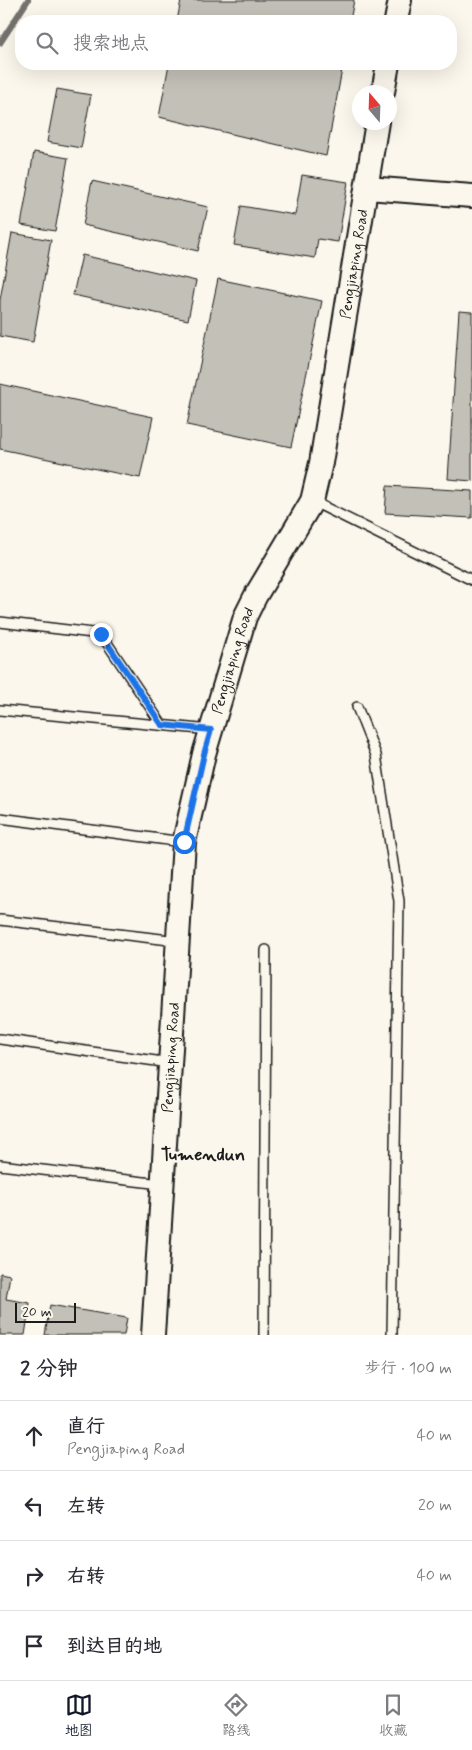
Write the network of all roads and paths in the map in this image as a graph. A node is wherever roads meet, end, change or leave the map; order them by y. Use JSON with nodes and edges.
{"nodes":[{"id":1,"x":400,"y":0,"type":"edge"},
{"id":2,"x":397,"y":15,"type":"edge"},
{"id":3,"x":387,"y":70,"type":"edge"},
{"id":4,"x":384,"y":85,"type":"edge"},
{"id":5,"x":376,"y":130,"type":"edge"},
{"id":6,"x":367,"y":188,"type":"junction"},
{"id":7,"x":472,"y":196,"type":"edge"},
{"id":8,"x":312,"y":501,"type":"junction"},
{"id":9,"x":472,"y":580,"type":"edge"},
{"id":10,"x":0,"y":622,"type":"edge"},
{"id":11,"x":357,"y":707,"type":"dead end"},
{"id":12,"x":0,"y":710,"type":"edge"},
{"id":13,"x":162,"y":725,"type":"junction"},
{"id":14,"x":211,"y":730,"type":"junction"},
{"id":15,"x":0,"y":818,"type":"edge"},
{"id":16,"x":184,"y":842,"type":"junction"},
{"id":17,"x":0,"y":920,"type":"edge"},
{"id":18,"x":178,"y":941,"type":"junction"},
{"id":19,"x":266,"y":950,"type":"dead end"},
{"id":20,"x":0,"y":1039,"type":"edge"},
{"id":21,"x":170,"y":1063,"type":"junction"},
{"id":22,"x":0,"y":1165,"type":"edge"},
{"id":23,"x":162,"y":1185,"type":"junction"},
{"id":24,"x":153,"y":1335,"type":"edge"},
{"id":25,"x":264,"y":1335,"type":"edge"},
{"id":26,"x":392,"y":1335,"type":"edge"}],
"edges":[{"from":1,"to":2,"type":"street"},
{"from":3,"to":4,"type":"street"},
{"from":5,"to":6,"type":"street","name":"Pengjiaping Road"},
{"from":6,"to":7,"type":"street"},
{"from":6,"to":8,"type":"street","name":"Pengjiaping Road"},
{"from":8,"to":9,"type":"lane"},
{"from":8,"to":14,"type":"street","name":"Pengjiaping Road"},
{"from":10,"to":13,"type":"lane"},
{"from":11,"to":26,"type":"lane"},
{"from":12,"to":13,"type":"lane"},
{"from":13,"to":14,"type":"lane"},
{"from":14,"to":16,"type":"street","name":"Pengjiaping Road"},
{"from":15,"to":16,"type":"lane"},
{"from":16,"to":18,"type":"street","name":"Pengjiaping Road"},
{"from":17,"to":18,"type":"lane"},
{"from":18,"to":21,"type":"street","name":"Pengjiaping Road"},
{"from":19,"to":25,"type":"lane"},
{"from":20,"to":21,"type":"lane"},
{"from":21,"to":23,"type":"street","name":"Pengjiaping Road"},
{"from":22,"to":23,"type":"lane"},
{"from":23,"to":24,"type":"street","name":"Pengjiaping Road"}]}
